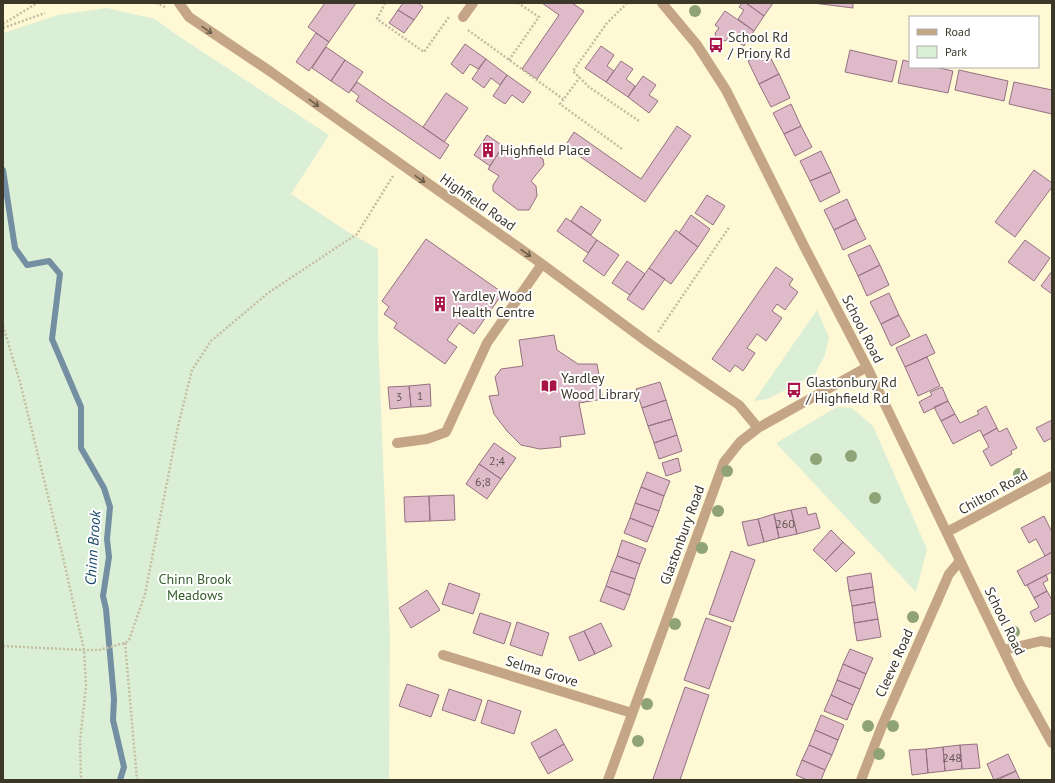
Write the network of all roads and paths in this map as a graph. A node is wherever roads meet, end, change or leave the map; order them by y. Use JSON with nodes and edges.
{"nodes":[{"id":1,"x":37,"y":3,"type":"edge"},
{"id":2,"x":179,"y":3,"type":"edge"},
{"id":3,"x":385,"y":3,"type":"edge"},
{"id":4,"x":473,"y":3,"type":"edge"},
{"id":5,"x":518,"y":3,"type":"edge"},
{"id":6,"x":627,"y":3,"type":"edge"},
{"id":7,"x":662,"y":3,"type":"edge"},
{"id":8,"x":45,"y":13,"type":"dead end"},
{"id":9,"x":461,"y":20,"type":"junction"},
{"id":10,"x":3,"y":24,"type":"edge"},
{"id":11,"x":3,"y":28,"type":"edge"},
{"id":12,"x":509,"y":60,"type":"junction"},
{"id":13,"x":580,"y":78,"type":"junction"},
{"id":14,"x":563,"y":99,"type":"junction"},
{"id":15,"x":639,"y":121,"type":"dead end"},
{"id":16,"x":622,"y":148,"type":"dead end"},
{"id":17,"x":400,"y":165,"type":"junction"},
{"id":18,"x":730,"y":226,"type":"dead end"},
{"id":19,"x":542,"y":264,"type":"junction"},
{"id":20,"x":3,"y":326,"type":"edge"},
{"id":21,"x":650,"y":344,"type":"junction"},
{"id":22,"x":867,"y":366,"type":"junction"},
{"id":23,"x":758,"y":428,"type":"junction"},
{"id":24,"x":397,"y":443,"type":"dead end"},
{"id":25,"x":1052,"y":476,"type":"edge"},
{"id":26,"x":947,"y":532,"type":"junction"},
{"id":27,"x":960,"y":561,"type":"junction"},
{"id":28,"x":125,"y":643,"type":"junction"},
{"id":29,"x":1052,"y":643,"type":"edge"},
{"id":30,"x":3,"y":646,"type":"edge"},
{"id":31,"x":84,"y":650,"type":"junction"},
{"id":32,"x":1004,"y":650,"type":"junction"},
{"id":33,"x":443,"y":655,"type":"dead end"},
{"id":34,"x":632,"y":713,"type":"junction"},
{"id":35,"x":1052,"y":743,"type":"edge"},
{"id":36,"x":81,"y":780,"type":"edge"},
{"id":37,"x":137,"y":780,"type":"edge"},
{"id":38,"x":608,"y":780,"type":"edge"},
{"id":39,"x":860,"y":780,"type":"edge"}],
"edges":[{"from":1,"to":10,"type":"path"},
{"from":2,"to":17,"type":"street","name":"Highfield Road","one_way":true},
{"from":3,"to":9,"type":"path"},
{"from":4,"to":9,"type":"street"},
{"from":5,"to":12,"type":"path"},
{"from":6,"to":13,"type":"path"},
{"from":7,"to":22,"type":"street","name":"School Road"},
{"from":8,"to":11,"type":"path"},
{"from":9,"to":12,"type":"path"},
{"from":12,"to":14,"type":"path"},
{"from":13,"to":14,"type":"path"},
{"from":13,"to":15,"type":"path"},
{"from":14,"to":16,"type":"path"},
{"from":17,"to":19,"type":"street","name":"Highfield Road","one_way":true},
{"from":17,"to":28,"type":"path"},
{"from":18,"to":21,"type":"path"},
{"from":19,"to":21,"type":"street","name":"Highfield Road"},
{"from":19,"to":24,"type":"street"},
{"from":20,"to":31,"type":"path"},
{"from":21,"to":23,"type":"street","name":"Highfield Road"},
{"from":22,"to":23,"type":"street","name":"Glastonbury Road"},
{"from":22,"to":26,"type":"street","name":"School Road"},
{"from":23,"to":34,"type":"street","name":"Glastonbury Road"},
{"from":25,"to":26,"type":"street","name":"Chilton Road"},
{"from":26,"to":27,"type":"street","name":"School Road"},
{"from":27,"to":32,"type":"street","name":"School Road"},
{"from":27,"to":39,"type":"street","name":"Cleeve Road"},
{"from":28,"to":31,"type":"path"},
{"from":28,"to":37,"type":"path"},
{"from":29,"to":32,"type":"street"},
{"from":30,"to":31,"type":"path"},
{"from":31,"to":36,"type":"path"},
{"from":32,"to":35,"type":"street","name":"School Road"},
{"from":33,"to":34,"type":"street","name":"Selma Grove"},
{"from":34,"to":38,"type":"street","name":"Glastonbury Road"}]}
